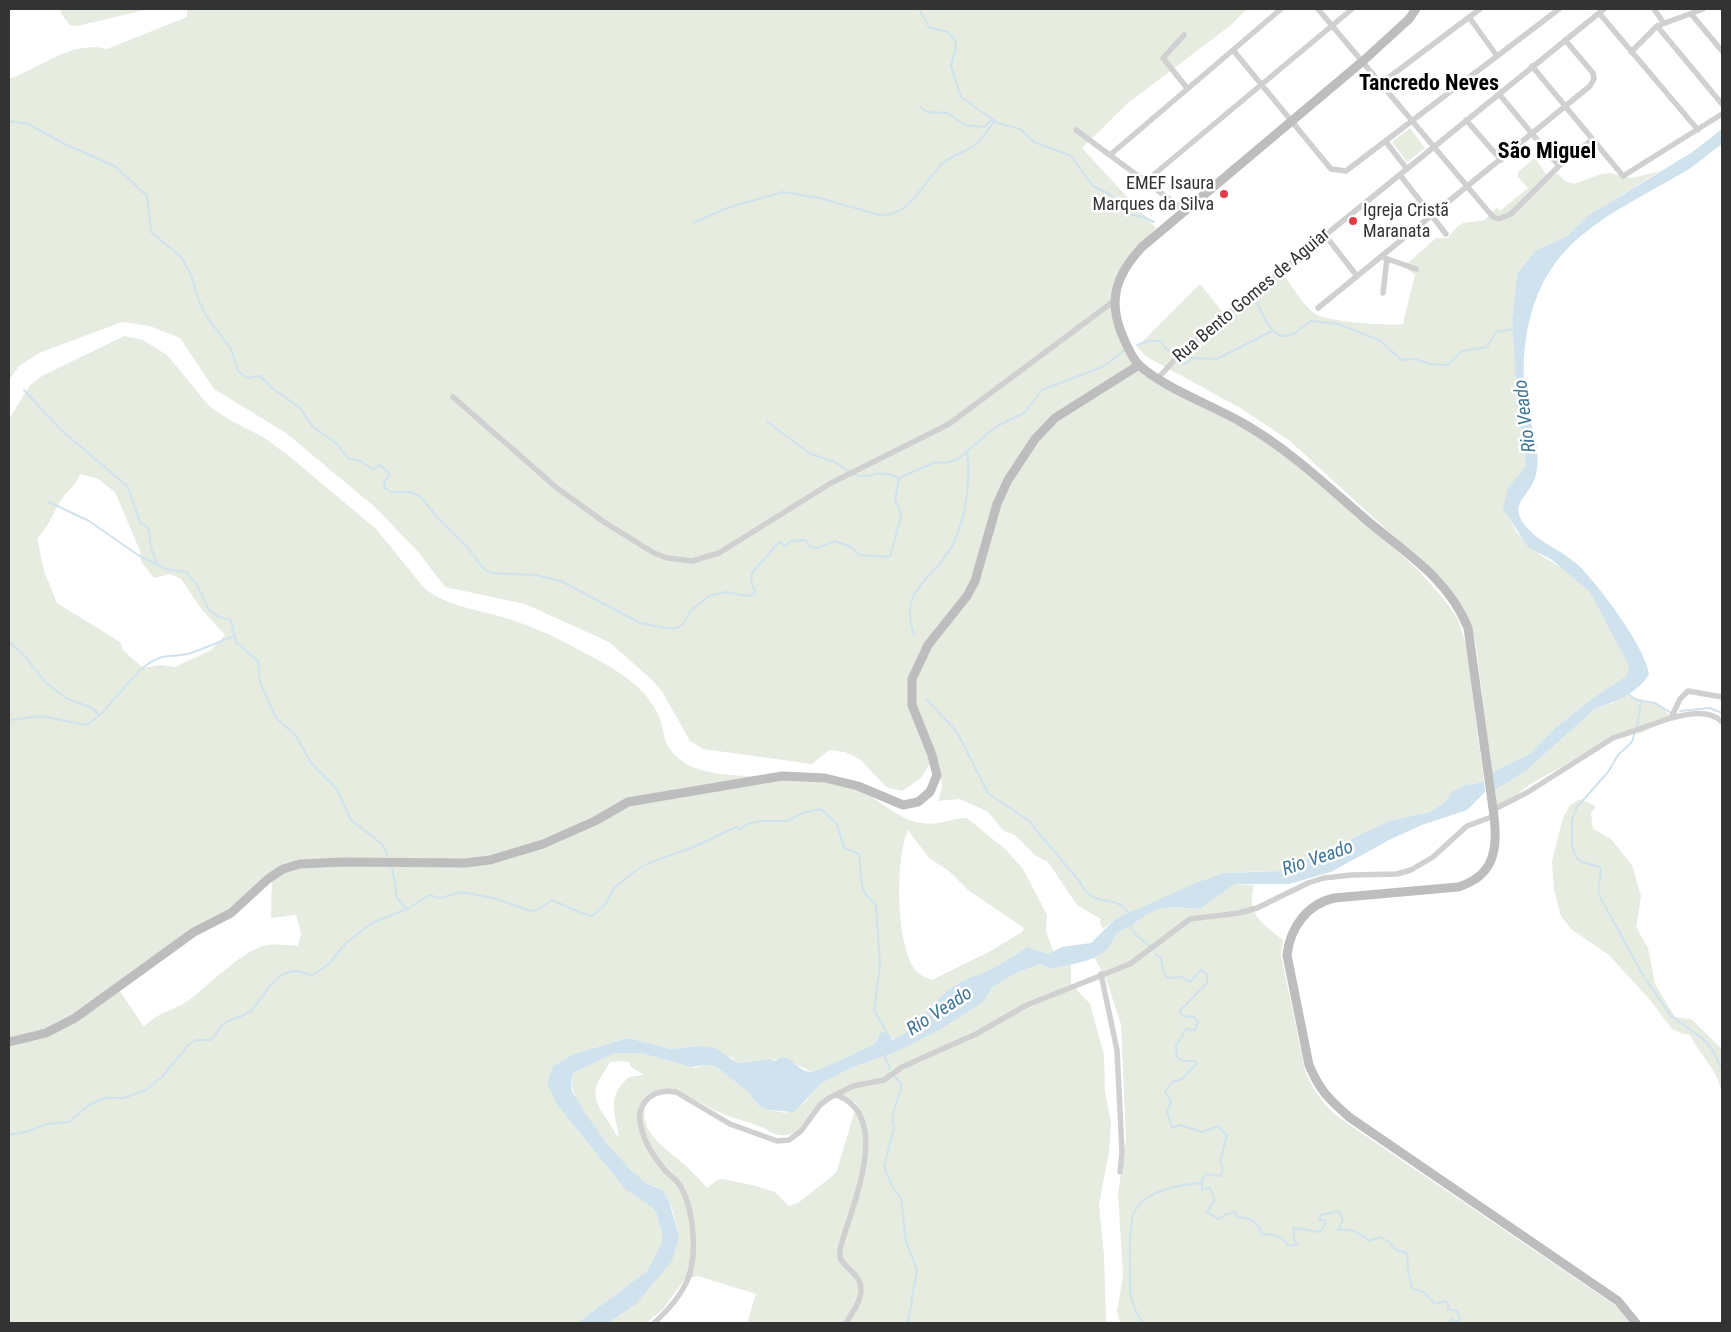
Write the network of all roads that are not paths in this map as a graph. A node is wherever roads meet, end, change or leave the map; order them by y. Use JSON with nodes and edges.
{"nodes":[{"id":1,"x":1281,"y":9,"type":"edge"},
{"id":2,"x":1318,"y":9,"type":"edge"},
{"id":3,"x":1352,"y":9,"type":"edge"},
{"id":4,"x":1416,"y":9,"type":"edge"},
{"id":5,"x":1480,"y":9,"type":"edge"},
{"id":6,"x":1559,"y":9,"type":"edge"},
{"id":7,"x":1654,"y":9,"type":"edge"},
{"id":8,"x":1703,"y":9,"type":"edge"},
{"id":9,"x":1602,"y":11,"type":"edge"},
{"id":10,"x":1692,"y":14,"type":"junction"},
{"id":11,"x":1469,"y":17,"type":"junction"},
{"id":12,"x":1660,"y":24,"type":"junction"},
{"id":13,"x":1333,"y":25,"type":"junction"},
{"id":14,"x":1184,"y":35,"type":"dead end"},
{"id":15,"x":1565,"y":40,"type":"junction"},
{"id":16,"x":1233,"y":50,"type":"junction"},
{"id":17,"x":1722,"y":51,"type":"edge"},
{"id":18,"x":1631,"y":52,"type":"junction"},
{"id":19,"x":1497,"y":56,"type":"junction"},
{"id":20,"x":1363,"y":61,"type":"junction"},
{"id":21,"x":1532,"y":66,"type":"junction"},
{"id":22,"x":1262,"y":84,"type":"junction"},
{"id":23,"x":1380,"y":84,"type":"junction"},
{"id":24,"x":1187,"y":88,"type":"junction"},
{"id":25,"x":1499,"y":94,"type":"junction"},
{"id":26,"x":1722,"y":104,"type":"edge"},
{"id":27,"x":1564,"y":106,"type":"junction"},
{"id":28,"x":1722,"y":114,"type":"edge"},
{"id":29,"x":1292,"y":120,"type":"junction"},
{"id":30,"x":1466,"y":120,"type":"junction"},
{"id":31,"x":1411,"y":121,"type":"junction"},
{"id":32,"x":1076,"y":130,"type":"dead end"},
{"id":33,"x":1698,"y":130,"type":"junction"},
{"id":34,"x":1533,"y":134,"type":"junction"},
{"id":35,"x":1592,"y":140,"type":"junction"},
{"id":36,"x":1386,"y":142,"type":"junction"},
{"id":37,"x":1433,"y":148,"type":"junction"},
{"id":38,"x":1110,"y":155,"type":"junction"},
{"id":39,"x":1501,"y":160,"type":"junction"},
{"id":40,"x":1559,"y":166,"type":"junction"},
{"id":41,"x":1407,"y":169,"type":"junction"},
{"id":42,"x":1400,"y":175,"type":"junction"},
{"id":43,"x":1146,"y":181,"type":"junction"},
{"id":44,"x":1466,"y":188,"type":"junction"},
{"id":45,"x":1184,"y":210,"type":"junction"},
{"id":46,"x":1431,"y":215,"type":"junction"},
{"id":47,"x":1446,"y":234,"type":"dead end"},
{"id":48,"x":1325,"y":235,"type":"junction"},
{"id":49,"x":1385,"y":258,"type":"junction"},
{"id":50,"x":1416,"y":268,"type":"dead end"},
{"id":51,"x":1357,"y":276,"type":"junction"},
{"id":52,"x":1383,"y":293,"type":"dead end"},
{"id":53,"x":1114,"y":301,"type":"junction"},
{"id":54,"x":1318,"y":308,"type":"dead end"},
{"id":55,"x":1139,"y":365,"type":"junction"},
{"id":56,"x":1158,"y":378,"type":"junction"},
{"id":57,"x":453,"y":397,"type":"dead end"},
{"id":58,"x":1722,"y":697,"type":"edge"},
{"id":59,"x":1671,"y":718,"type":"junction"},
{"id":60,"x":1722,"y":722,"type":"edge"},
{"id":61,"x":1494,"y":813,"type":"junction"},
{"id":62,"x":1101,"y":974,"type":"junction"},
{"id":63,"x":9,"y":1042,"type":"edge"},
{"id":64,"x":836,"y":1095,"type":"junction"},
{"id":65,"x":1120,"y":1172,"type":"dead end"},
{"id":66,"x":654,"y":1323,"type":"edge"},
{"id":67,"x":846,"y":1323,"type":"edge"},
{"id":68,"x":1636,"y":1323,"type":"edge"}],
"edges":[{"from":1,"to":16,"type":"street"},
{"from":2,"to":13,"type":"street"},
{"from":3,"to":13,"type":"street"},
{"from":4,"to":20,"type":"main road"},
{"from":5,"to":11,"type":"street"},
{"from":6,"to":19,"type":"street"},
{"from":7,"to":12,"type":"street"},
{"from":8,"to":10,"type":"street"},
{"from":9,"to":15,"type":"street","name":"Rua Bento Gomes de Aguiar"},
{"from":9,"to":18,"type":"street"},
{"from":10,"to":12,"type":"street"},
{"from":10,"to":17,"type":"street"},
{"from":11,"to":19,"type":"street"},
{"from":11,"to":23,"type":"street"},
{"from":12,"to":18,"type":"street"},
{"from":12,"to":26,"type":"street"},
{"from":13,"to":20,"type":"street"},
{"from":13,"to":22,"type":"street"},
{"from":14,"to":24,"type":"street"},
{"from":15,"to":21,"type":"street","name":"Rua Bento Gomes de Aguiar"},
{"from":15,"to":27,"type":"street"},
{"from":16,"to":22,"type":"street"},
{"from":16,"to":24,"type":"street"},
{"from":18,"to":33,"type":"street"},
{"from":19,"to":31,"type":"street"},
{"from":20,"to":23,"type":"street"},
{"from":20,"to":29,"type":"main road"},
{"from":21,"to":25,"type":"street","name":"Rua Bento Gomes de Aguiar"},
{"from":21,"to":27,"type":"street"},
{"from":22,"to":29,"type":"street"},
{"from":22,"to":43,"type":"street"},
{"from":23,"to":31,"type":"street"},
{"from":24,"to":38,"type":"street"},
{"from":25,"to":30,"type":"street","name":"Rua Bento Gomes de Aguiar"},
{"from":25,"to":34,"type":"street"},
{"from":27,"to":34,"type":"street"},
{"from":27,"to":35,"type":"street"},
{"from":28,"to":33,"type":"street"},
{"from":29,"to":36,"type":"street"},
{"from":29,"to":45,"type":"main road"},
{"from":30,"to":37,"type":"street","name":"Rua Bento Gomes de Aguiar"},
{"from":30,"to":39,"type":"street"},
{"from":31,"to":36,"type":"street"},
{"from":31,"to":37,"type":"street"},
{"from":32,"to":38,"type":"street"},
{"from":33,"to":35,"type":"street"},
{"from":34,"to":39,"type":"street"},
{"from":34,"to":40,"type":"street"},
{"from":35,"to":40,"type":"street"},
{"from":36,"to":41,"type":"street"},
{"from":37,"to":41,"type":"street","name":"Rua Bento Gomes de Aguiar"},
{"from":37,"to":44,"type":"street"},
{"from":38,"to":43,"type":"street"},
{"from":39,"to":44,"type":"street"},
{"from":40,"to":44,"type":"street"},
{"from":41,"to":42,"type":"street","name":"Rua Bento Gomes de Aguiar"},
{"from":42,"to":46,"type":"street"},
{"from":42,"to":48,"type":"street","name":"Rua Bento Gomes de Aguiar"},
{"from":43,"to":45,"type":"street"},
{"from":44,"to":46,"type":"street"},
{"from":45,"to":53,"type":"main road"},
{"from":46,"to":47,"type":"street"},
{"from":46,"to":49,"type":"street"},
{"from":48,"to":51,"type":"street"},
{"from":48,"to":56,"type":"street","name":"Rua Bento Gomes de Aguiar"},
{"from":49,"to":50,"type":"street"},
{"from":49,"to":51,"type":"street"},
{"from":49,"to":52,"type":"street"},
{"from":51,"to":54,"type":"street"},
{"from":53,"to":55,"type":"main road"},
{"from":53,"to":57,"type":"street"},
{"from":55,"to":56,"type":"main road"},
{"from":55,"to":63,"type":"main road"},
{"from":56,"to":61,"type":"main road"},
{"from":58,"to":59,"type":"street"},
{"from":59,"to":60,"type":"street"},
{"from":59,"to":61,"type":"street"},
{"from":61,"to":62,"type":"street"},
{"from":61,"to":68,"type":"main road"},
{"from":62,"to":64,"type":"street"},
{"from":62,"to":65,"type":"street"},
{"from":64,"to":66,"type":"street"},
{"from":64,"to":67,"type":"street"}]}
